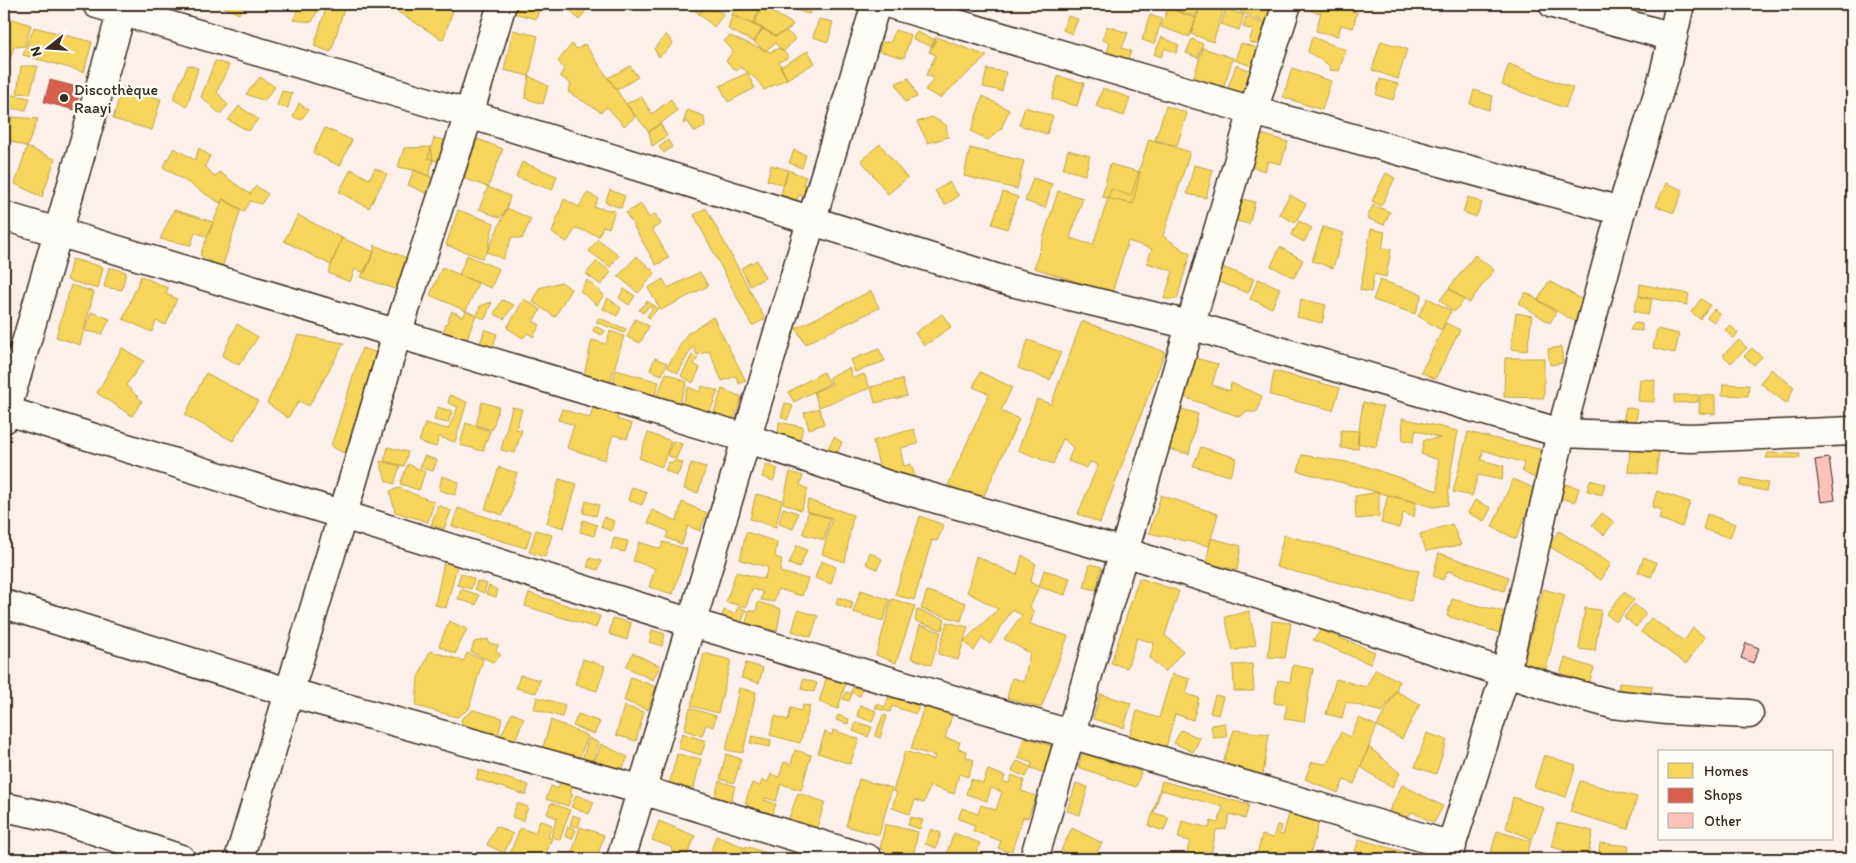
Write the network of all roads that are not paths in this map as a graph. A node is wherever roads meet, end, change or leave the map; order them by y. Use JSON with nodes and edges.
{"nodes":[{"id":1,"x":502,"y":4,"type":"edge"},
{"id":2,"x":876,"y":4,"type":"edge"},
{"id":3,"x":890,"y":4,"type":"edge"},
{"id":4,"x":1287,"y":4,"type":"edge"},
{"id":5,"x":1553,"y":4,"type":"edge"},
{"id":6,"x":1680,"y":4,"type":"edge"},
{"id":7,"x":114,"y":6,"type":"edge"},
{"id":8,"x":1673,"y":37,"type":"junction"},
{"id":9,"x":1253,"y":111,"type":"junction"},
{"id":10,"x":469,"y":114,"type":"junction"},
{"id":11,"x":1621,"y":211,"type":"junction"},
{"id":12,"x":4,"y":216,"type":"edge"},
{"id":13,"x":811,"y":220,"type":"junction"},
{"id":14,"x":59,"y":233,"type":"junction"},
{"id":15,"x":1190,"y":325,"type":"junction"},
{"id":16,"x":397,"y":334,"type":"junction"},
{"id":17,"x":5,"y":413,"type":"edge"},
{"id":18,"x":1852,"y":430,"type":"edge"},
{"id":19,"x":1562,"y":433,"type":"junction"},
{"id":20,"x":746,"y":438,"type":"junction"},
{"id":21,"x":343,"y":515,"type":"junction"},
{"id":22,"x":1124,"y":552,"type":"junction"},
{"id":23,"x":4,"y":604,"type":"edge"},
{"id":24,"x":692,"y":623,"type":"junction"},
{"id":25,"x":1506,"y":672,"type":"junction"},
{"id":26,"x":288,"y":692,"type":"junction"},
{"id":27,"x":1748,"y":714,"type":"dead end"},
{"id":28,"x":1070,"y":736,"type":"junction"},
{"id":29,"x":642,"y":790,"type":"junction"},
{"id":30,"x":4,"y":807,"type":"edge"},
{"id":31,"x":1449,"y":853,"type":"edge"},
{"id":32,"x":181,"y":859,"type":"edge"},
{"id":33,"x":239,"y":859,"type":"edge"},
{"id":34,"x":621,"y":859,"type":"edge"},
{"id":35,"x":868,"y":859,"type":"edge"},
{"id":36,"x":1034,"y":859,"type":"edge"}],
"edges":[{"from":1,"to":10,"type":"street"},
{"from":2,"to":13,"type":"street"},
{"from":3,"to":9,"type":"street"},
{"from":4,"to":9,"type":"street"},
{"from":5,"to":8,"type":"street"},
{"from":6,"to":8,"type":"street"},
{"from":7,"to":10,"type":"street"},
{"from":7,"to":14,"type":"street"},
{"from":8,"to":11,"type":"street"},
{"from":9,"to":11,"type":"street"},
{"from":9,"to":15,"type":"street"},
{"from":10,"to":13,"type":"street"},
{"from":10,"to":16,"type":"street"},
{"from":11,"to":19,"type":"street"},
{"from":12,"to":14,"type":"street"},
{"from":13,"to":15,"type":"street"},
{"from":13,"to":20,"type":"street"},
{"from":14,"to":16,"type":"street"},
{"from":14,"to":17,"type":"street"},
{"from":15,"to":19,"type":"street"},
{"from":15,"to":22,"type":"street"},
{"from":16,"to":20,"type":"street"},
{"from":16,"to":21,"type":"street"},
{"from":17,"to":21,"type":"street"},
{"from":18,"to":19,"type":"street"},
{"from":19,"to":25,"type":"street"},
{"from":20,"to":22,"type":"street"},
{"from":20,"to":24,"type":"street"},
{"from":21,"to":24,"type":"street"},
{"from":21,"to":26,"type":"street"},
{"from":22,"to":25,"type":"street"},
{"from":22,"to":28,"type":"street"},
{"from":23,"to":26,"type":"street"},
{"from":24,"to":28,"type":"street"},
{"from":24,"to":29,"type":"street"},
{"from":25,"to":27,"type":"street"},
{"from":25,"to":31,"type":"street"},
{"from":26,"to":29,"type":"street"},
{"from":26,"to":33,"type":"street"},
{"from":28,"to":31,"type":"street"},
{"from":28,"to":36,"type":"street"},
{"from":29,"to":34,"type":"street"},
{"from":29,"to":35,"type":"street"},
{"from":30,"to":32,"type":"street"}]}
